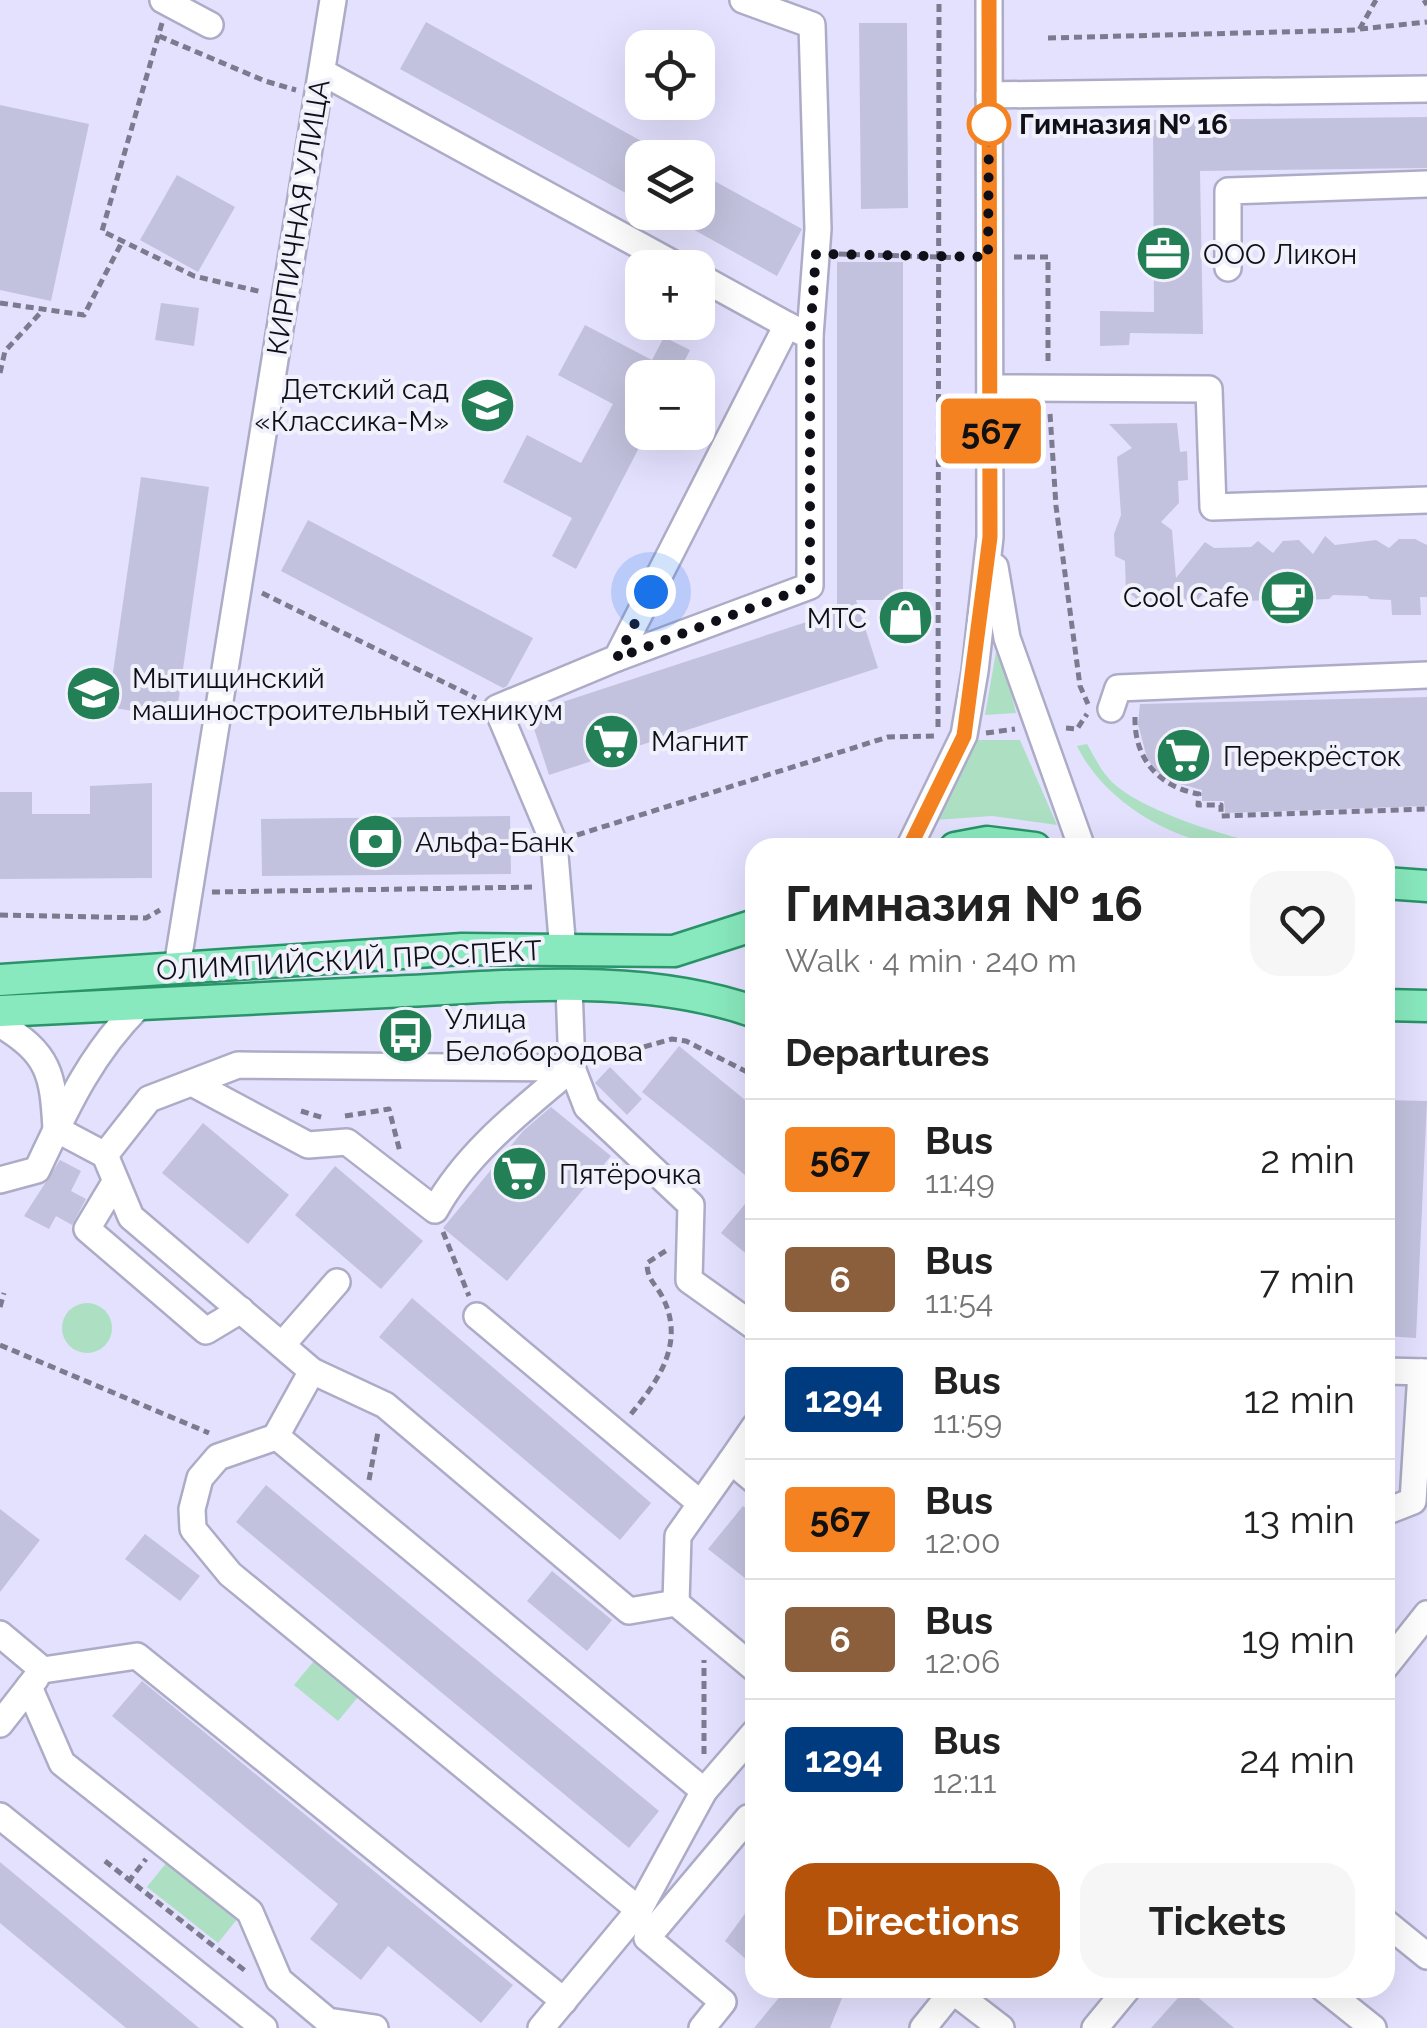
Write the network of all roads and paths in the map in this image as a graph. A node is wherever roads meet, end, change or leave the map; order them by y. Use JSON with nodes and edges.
{"nodes":[{"id":1,"x":332,"y":0,"type":"edge"},
{"id":2,"x":743,"y":0,"type":"edge"},
{"id":3,"x":939,"y":0,"type":"edge"},
{"id":4,"x":989,"y":0,"type":"edge"},
{"id":5,"x":1376,"y":0,"type":"edge"},
{"id":6,"x":166,"y":1,"type":"edge"},
{"id":7,"x":1427,"y":22,"type":"edge"},
{"id":8,"x":210,"y":25,"type":"dead end"},
{"id":9,"x":1359,"y":30,"type":"junction"},
{"id":10,"x":158,"y":36,"type":"junction"},
{"id":11,"x":1048,"y":38,"type":"dead end"},
{"id":12,"x":322,"y":72,"type":"junction"},
{"id":13,"x":265,"y":81,"type":"dead end"},
{"id":14,"x":1427,"y":89,"type":"edge"},
{"id":15,"x":988,"y":95,"type":"junction"},
{"id":16,"x":1427,"y":184,"type":"edge"},
{"id":17,"x":122,"y":242,"type":"junction"},
{"id":18,"x":648,"y":250,"type":"edge"},
{"id":19,"x":816,"y":254,"type":"junction"},
{"id":20,"x":988,"y":257,"type":"junction"},
{"id":21,"x":939,"y":258,"type":"junction"},
{"id":22,"x":1228,"y":268,"type":"dead end"},
{"id":23,"x":715,"y":285,"type":"edge"},
{"id":24,"x":285,"y":298,"type":"junction"},
{"id":25,"x":0,"y":303,"type":"edge"},
{"id":26,"x":44,"y":309,"type":"junction"},
{"id":27,"x":798,"y":330,"type":"junction"},
{"id":28,"x":0,"y":373,"type":"edge"},
{"id":29,"x":992,"y":388,"type":"junction"},
{"id":30,"x":1048,"y":388,"type":"junction"},
{"id":31,"x":1427,"y":500,"type":"edge"},
{"id":32,"x":990,"y":537,"type":"junction"},
{"id":33,"x":240,"y":582,"type":"junction"},
{"id":34,"x":617,"y":658,"type":"junction"},
{"id":35,"x":1427,"y":675,"type":"edge"},
{"id":36,"x":497,"y":708,"type":"junction"},
{"id":37,"x":1110,"y":708,"type":"joint"},
{"id":38,"x":1039,"y":726,"type":"junction"},
{"id":39,"x":1427,"y":809,"type":"edge"},
{"id":40,"x":915,"y":838,"type":"edge"},
{"id":41,"x":1078,"y":838,"type":"edge"},
{"id":42,"x":554,"y":843,"type":"junction"},
{"id":43,"x":1395,"y":884,"type":"edge"},
{"id":44,"x":558,"y":886,"type":"junction"},
{"id":45,"x":1427,"y":886,"type":"edge"},
{"id":46,"x":191,"y":893,"type":"junction"},
{"id":47,"x":0,"y":914,"type":"edge"},
{"id":48,"x":745,"y":928,"type":"edge"},
{"id":49,"x":563,"y":951,"type":"junction"},
{"id":50,"x":178,"y":967,"type":"junction"},
{"id":51,"x":0,"y":980,"type":"edge"},
{"id":52,"x":570,"y":987,"type":"junction"},
{"id":53,"x":142,"y":1004,"type":"junction"},
{"id":54,"x":1395,"y":1006,"type":"edge"},
{"id":55,"x":1427,"y":1006,"type":"edge"},
{"id":56,"x":745,"y":1009,"type":"edge"},
{"id":57,"x":0,"y":1011,"type":"edge"},
{"id":58,"x":0,"y":1024,"type":"edge"},
{"id":59,"x":572,"y":1068,"type":"junction"},
{"id":60,"x":745,"y":1071,"type":"edge"},
{"id":61,"x":192,"y":1082,"type":"junction"},
{"id":62,"x":56,"y":1129,"type":"junction"},
{"id":63,"x":104,"y":1155,"type":"junction"},
{"id":64,"x":0,"y":1180,"type":"edge"},
{"id":65,"x":114,"y":1184,"type":"junction"},
{"id":66,"x":690,"y":1251,"type":"junction"},
{"id":67,"x":336,"y":1282,"type":"dead end"},
{"id":68,"x":4,"y":1294,"type":"dead end"},
{"id":69,"x":0,"y":1307,"type":"edge"},
{"id":70,"x":240,"y":1310,"type":"junction"},
{"id":71,"x":477,"y":1316,"type":"dead end"},
{"id":72,"x":745,"y":1321,"type":"edge"},
{"id":73,"x":0,"y":1344,"type":"edge"},
{"id":74,"x":282,"y":1345,"type":"junction"},
{"id":75,"x":312,"y":1371,"type":"junction"},
{"id":76,"x":1395,"y":1371,"type":"edge"},
{"id":77,"x":1424,"y":1372,"type":"edge"},
{"id":78,"x":385,"y":1405,"type":"junction"},
{"id":79,"x":616,"y":1432,"type":"junction"},
{"id":80,"x":276,"y":1437,"type":"junction"},
{"id":81,"x":217,"y":1438,"type":"dead end"},
{"id":82,"x":745,"y":1441,"type":"edge"},
{"id":83,"x":732,"y":1461,"type":"junction"},
{"id":84,"x":745,"y":1472,"type":"edge"},
{"id":85,"x":700,"y":1502,"type":"junction"},
{"id":86,"x":1395,"y":1508,"type":"edge"},
{"id":87,"x":370,"y":1514,"type":"junction"},
{"id":88,"x":676,"y":1602,"type":"junction"},
{"id":89,"x":1427,"y":1614,"type":"edge"},
{"id":90,"x":704,"y":1627,"type":"junction"},
{"id":91,"x":0,"y":1634,"type":"edge"},
{"id":92,"x":1395,"y":1654,"type":"edge"},
{"id":93,"x":745,"y":1662,"type":"edge"},
{"id":94,"x":36,"y":1678,"type":"junction"},
{"id":95,"x":0,"y":1724,"type":"edge"},
{"id":96,"x":745,"y":1744,"type":"edge"},
{"id":97,"x":704,"y":1791,"type":"junction"},
{"id":98,"x":0,"y":1816,"type":"edge"},
{"id":99,"x":745,"y":1822,"type":"edge"},
{"id":100,"x":160,"y":1841,"type":"junction"},
{"id":101,"x":104,"y":1860,"type":"dead end"},
{"id":102,"x":129,"y":1880,"type":"junction"},
{"id":103,"x":120,"y":1892,"type":"dead end"},
{"id":104,"x":639,"y":1910,"type":"junction"},
{"id":105,"x":1395,"y":1930,"type":"edge"},
{"id":106,"x":1427,"y":1956,"type":"edge"},
{"id":107,"x":280,"y":1980,"type":"junction"},
{"id":108,"x":945,"y":1998,"type":"edge"},
{"id":109,"x":963,"y":1998,"type":"edge"},
{"id":110,"x":1120,"y":1998,"type":"edge"},
{"id":111,"x":1336,"y":1998,"type":"edge"},
{"id":112,"x":564,"y":2001,"type":"junction"},
{"id":113,"x":264,"y":2028,"type":"edge"},
{"id":114,"x":375,"y":2028,"type":"edge"},
{"id":115,"x":541,"y":2028,"type":"edge"},
{"id":116,"x":702,"y":2028,"type":"edge"},
{"id":117,"x":923,"y":2028,"type":"edge"},
{"id":118,"x":1001,"y":2028,"type":"edge"},
{"id":119,"x":1095,"y":2028,"type":"edge"},
{"id":120,"x":1373,"y":2028,"type":"edge"}],
"edges":[{"from":1,"to":12,"type":"street","name":"КИРПИЧНАЯ УЛИЦА"},
{"from":2,"to":19,"type":"street"},
{"from":3,"to":21,"type":"path"},
{"from":4,"to":15,"type":"street"},
{"from":5,"to":9,"type":"path"},
{"from":6,"to":8,"type":"street"},
{"from":6,"to":10,"type":"path"},
{"from":7,"to":9,"type":"path"},
{"from":9,"to":11,"type":"path"},
{"from":10,"to":13,"type":"path"},
{"from":10,"to":17,"type":"path"},
{"from":12,"to":18,"type":"street"},
{"from":12,"to":24,"type":"street","name":"КИРПИЧНАЯ УЛИЦА"},
{"from":14,"to":15,"type":"street"},
{"from":15,"to":20,"type":"street"},
{"from":16,"to":22,"type":"street"},
{"from":17,"to":24,"type":"path"},
{"from":17,"to":26,"type":"path"},
{"from":19,"to":21,"type":"path"},
{"from":19,"to":27,"type":"street"},
{"from":20,"to":21,"type":"path"},
{"from":20,"to":29,"type":"street"},
{"from":20,"to":30,"type":"path"},
{"from":21,"to":42,"type":"path"},
{"from":23,"to":27,"type":"street"},
{"from":24,"to":33,"type":"street","name":"КИРПИЧНАЯ УЛИЦА"},
{"from":25,"to":26,"type":"path"},
{"from":26,"to":28,"type":"path"},
{"from":27,"to":34,"type":"street"},
{"from":27,"to":34,"type":"street"},
{"from":29,"to":30,"type":"street"},
{"from":29,"to":32,"type":"street"},
{"from":30,"to":31,"type":"street"},
{"from":30,"to":38,"type":"path"},
{"from":32,"to":38,"type":"street"},
{"from":32,"to":40,"type":"street"},
{"from":33,"to":36,"type":"path"},
{"from":33,"to":46,"type":"street","name":"КИРПИЧНАЯ УЛИЦА"},
{"from":34,"to":36,"type":"street"},
{"from":35,"to":37,"type":"street"},
{"from":36,"to":42,"type":"street"},
{"from":37,"to":39,"type":"path"},
{"from":38,"to":41,"type":"street"},
{"from":42,"to":44,"type":"street"},
{"from":43,"to":45,"type":"main road"},
{"from":44,"to":46,"type":"path"},
{"from":44,"to":49,"type":"street"},
{"from":46,"to":47,"type":"path"},
{"from":46,"to":50,"type":"street","name":"КИРПИЧНАЯ УЛИЦА"},
{"from":48,"to":49,"type":"main road","name":"ОЛИМПИЙСКИЙ ПРОСПЕКТ"},
{"from":49,"to":50,"type":"main road","name":"ОЛИМПИЙСКИЙ ПРОСПЕКТ"},
{"from":50,"to":51,"type":"main road","name":"ОЛИМПИЙСКИЙ ПРОСПЕКТ"},
{"from":52,"to":53,"type":"main road","name":"ОЛИМПИЙСКИЙ ПРОСПЕКТ"},
{"from":52,"to":56,"type":"main road","name":"ОЛИМПИЙСКИЙ ПРОСПЕКТ"},
{"from":52,"to":59,"type":"street"},
{"from":53,"to":57,"type":"main road","name":"ОЛИМПИЙСКИЙ ПРОСПЕКТ"},
{"from":53,"to":62,"type":"street"},
{"from":54,"to":55,"type":"main road"},
{"from":58,"to":62,"type":"street"},
{"from":59,"to":60,"type":"path"},
{"from":59,"to":61,"type":"street"},
{"from":59,"to":61,"type":"street"},
{"from":59,"to":66,"type":"street"},
{"from":61,"to":63,"type":"street"},
{"from":62,"to":63,"type":"street"},
{"from":62,"to":64,"type":"street"},
{"from":63,"to":65,"type":"street"},
{"from":65,"to":70,"type":"street"},
{"from":65,"to":70,"type":"street"},
{"from":66,"to":72,"type":"street"},
{"from":66,"to":79,"type":"path"},
{"from":67,"to":74,"type":"street"},
{"from":68,"to":69,"type":"path"},
{"from":70,"to":74,"type":"street"},
{"from":71,"to":79,"type":"street"},
{"from":73,"to":81,"type":"path"},
{"from":74,"to":75,"type":"street"},
{"from":75,"to":78,"type":"street"},
{"from":75,"to":80,"type":"street"},
{"from":76,"to":77,"type":"street"},
{"from":77,"to":86,"type":"street"},
{"from":78,"to":87,"type":"path"},
{"from":78,"to":88,"type":"street"},
{"from":79,"to":85,"type":"street"},
{"from":80,"to":87,"type":"street"},
{"from":80,"to":104,"type":"street"},
{"from":82,"to":83,"type":"street"},
{"from":83,"to":84,"type":"street"},
{"from":83,"to":85,"type":"street"},
{"from":85,"to":88,"type":"street"},
{"from":87,"to":97,"type":"street"},
{"from":88,"to":90,"type":"street"},
{"from":89,"to":92,"type":"street"},
{"from":90,"to":93,"type":"street"},
{"from":90,"to":97,"type":"path"},
{"from":91,"to":94,"type":"street"},
{"from":94,"to":95,"type":"street"},
{"from":94,"to":100,"type":"street"},
{"from":94,"to":112,"type":"street"},
{"from":96,"to":97,"type":"street"},
{"from":97,"to":104,"type":"street"},
{"from":98,"to":113,"type":"street"},
{"from":99,"to":116,"type":"street"},
{"from":100,"to":102,"type":"path"},
{"from":100,"to":107,"type":"street"},
{"from":101,"to":102,"type":"path"},
{"from":102,"to":103,"type":"path"},
{"from":102,"to":107,"type":"path"},
{"from":104,"to":112,"type":"street"},
{"from":105,"to":106,"type":"street"},
{"from":107,"to":114,"type":"street"},
{"from":108,"to":117,"type":"street"},
{"from":109,"to":118,"type":"street"},
{"from":110,"to":119,"type":"street"},
{"from":111,"to":120,"type":"street"},
{"from":112,"to":115,"type":"street"}]}
